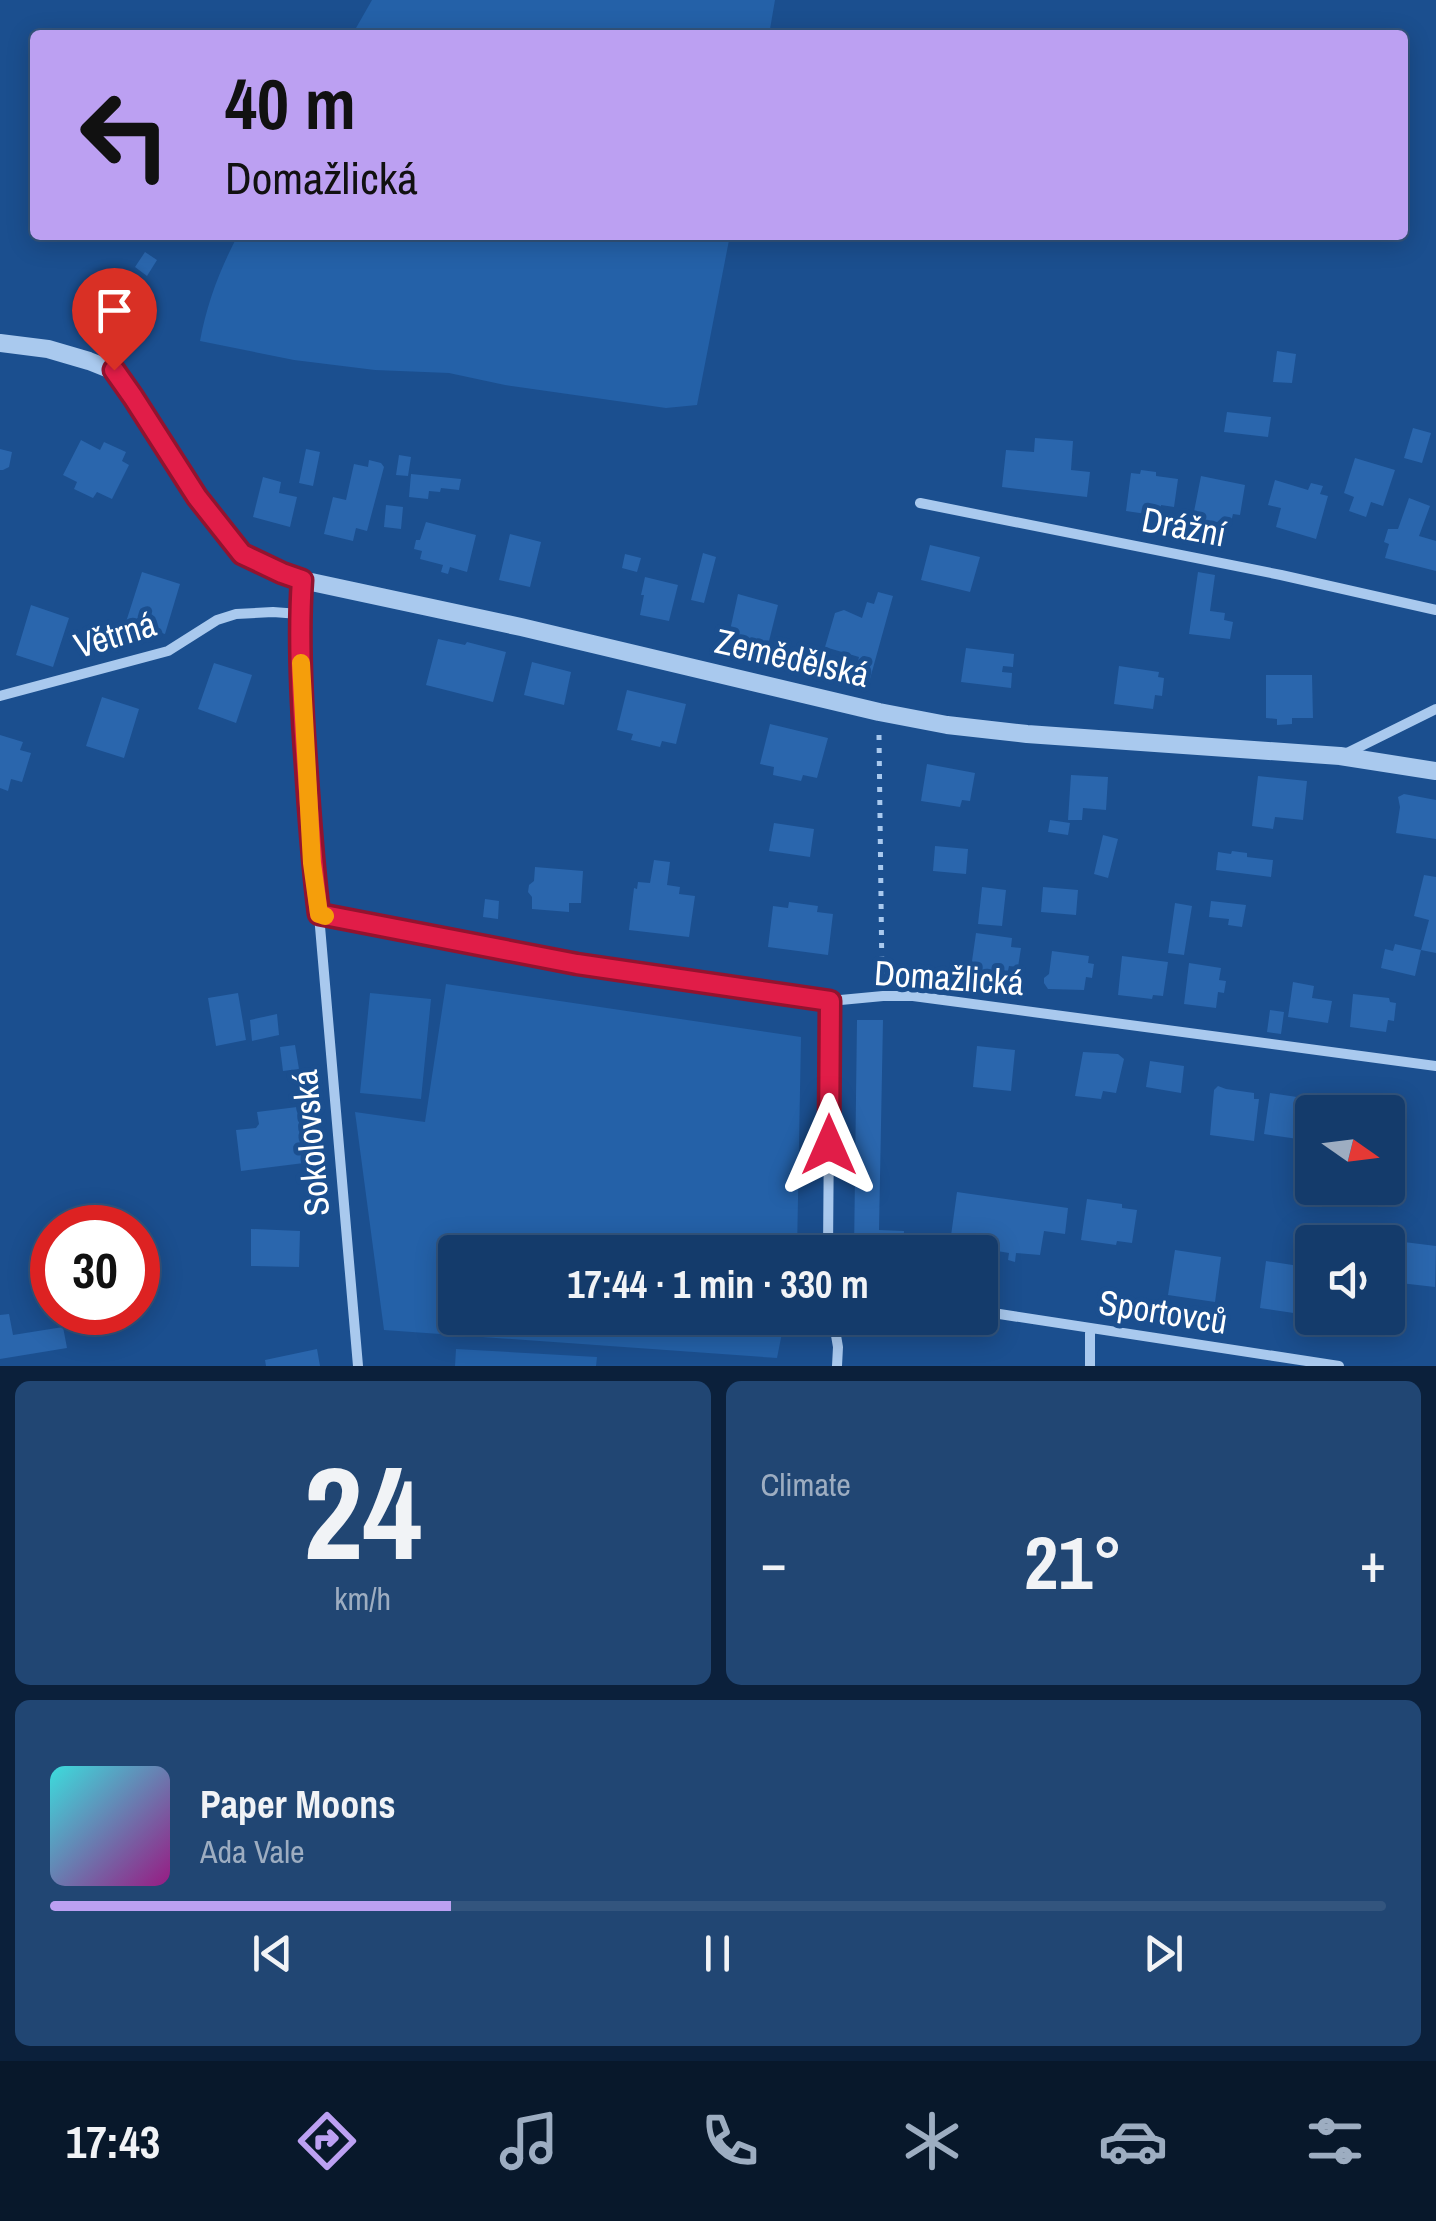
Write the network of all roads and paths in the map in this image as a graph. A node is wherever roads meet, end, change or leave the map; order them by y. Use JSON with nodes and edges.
{"nodes":[{"id":1,"x":0,"y":343,"type":"edge"},
{"id":2,"x":920,"y":503,"type":"dead end"},
{"id":3,"x":302,"y":580,"type":"junction"},
{"id":4,"x":1436,"y":610,"type":"edge"},
{"id":5,"x":300,"y":614,"type":"junction"},
{"id":6,"x":0,"y":696,"type":"edge"},
{"id":7,"x":1436,"y":709,"type":"edge"},
{"id":8,"x":879,"y":712,"type":"junction"},
{"id":9,"x":1340,"y":756,"type":"junction"},
{"id":10,"x":1436,"y":771,"type":"edge"},
{"id":11,"x":319,"y":914,"type":"junction"},
{"id":12,"x":883,"y":996,"type":"junction"},
{"id":13,"x":830,"y":1001,"type":"junction"},
{"id":14,"x":1436,"y":1066,"type":"edge"},
{"id":15,"x":828,"y":1235,"type":"edge"},
{"id":16,"x":998,"y":1315,"type":"edge"},
{"id":17,"x":1090,"y":1329,"type":"junction"},
{"id":18,"x":836,"y":1335,"type":"edge"},
{"id":19,"x":358,"y":1366,"type":"edge"},
{"id":20,"x":837,"y":1366,"type":"edge"},
{"id":21,"x":1090,"y":1366,"type":"edge"},
{"id":22,"x":1339,"y":1366,"type":"edge"}],
"edges":[{"from":1,"to":3,"type":"street","name":"Zemědělská"},
{"from":2,"to":4,"type":"street","name":"Drážní"},
{"from":3,"to":5,"type":"street"},
{"from":3,"to":8,"type":"street","name":"Zemědělská"},
{"from":5,"to":6,"type":"street","name":"Větrná"},
{"from":5,"to":11,"type":"street"},
{"from":7,"to":9,"type":"street"},
{"from":8,"to":9,"type":"street","name":"Zemědělská"},
{"from":8,"to":12,"type":"path"},
{"from":9,"to":10,"type":"street","name":"Zemědělská"},
{"from":11,"to":13,"type":"street","name":"Domažlická"},
{"from":11,"to":19,"type":"street","name":"Sokolovská"},
{"from":12,"to":13,"type":"street","name":"Domažlická"},
{"from":12,"to":14,"type":"street","name":"Domažlická"},
{"from":13,"to":15,"type":"street"},
{"from":16,"to":17,"type":"street","name":"Sportovců"},
{"from":17,"to":21,"type":"street"},
{"from":17,"to":22,"type":"street","name":"Sportovců"},
{"from":18,"to":20,"type":"street"}]}
